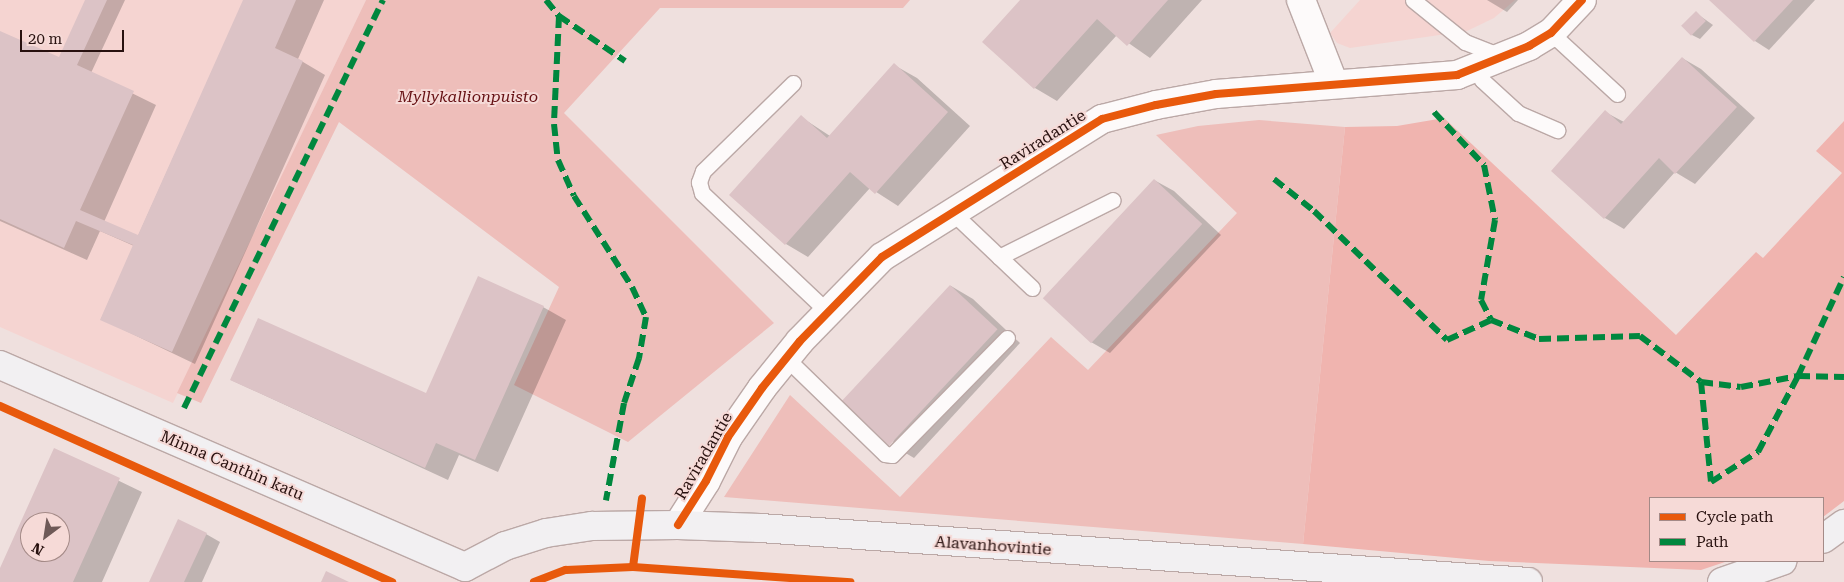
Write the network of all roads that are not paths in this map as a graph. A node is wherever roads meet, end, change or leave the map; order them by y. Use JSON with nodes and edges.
{"nodes":[{"id":1,"x":1301,"y":0,"type":"edge"},
{"id":2,"x":1413,"y":0,"type":"edge"},
{"id":3,"x":1582,"y":0,"type":"edge"},
{"id":4,"x":1551,"y":33,"type":"junction"},
{"id":5,"x":1504,"y":58,"type":"junction"},
{"id":6,"x":1476,"y":68,"type":"junction"},
{"id":7,"x":792,"y":83,"type":"dead end"},
{"id":8,"x":1334,"y":84,"type":"junction"},
{"id":9,"x":1617,"y":94,"type":"dead end"},
{"id":10,"x":1556,"y":130,"type":"dead end"},
{"id":11,"x":1112,"y":200,"type":"dead end"},
{"id":12,"x":953,"y":214,"type":"junction"},
{"id":13,"x":1000,"y":257,"type":"junction"},
{"id":14,"x":1032,"y":288,"type":"dead end"},
{"id":15,"x":828,"y":312,"type":"junction"},
{"id":16,"x":1007,"y":338,"type":"dead end"},
{"id":17,"x":786,"y":358,"type":"junction"},
{"id":18,"x":0,"y":365,"type":"edge"},
{"id":19,"x":1844,"y":524,"type":"edge"},
{"id":20,"x":678,"y":525,"type":"junction"},
{"id":21,"x":1824,"y":538,"type":"edge"},
{"id":22,"x":1779,"y":562,"type":"edge"},
{"id":23,"x":462,"y":574,"type":"edge"},
{"id":24,"x":1528,"y":582,"type":"edge"},
{"id":25,"x":1722,"y":582,"type":"edge"}],
"edges":[{"from":1,"to":8,"type":"street"},
{"from":2,"to":5,"type":"lane"},
{"from":3,"to":4,"type":"street","name":"Raviradantie"},
{"from":4,"to":5,"type":"street","name":"Raviradantie"},
{"from":4,"to":9,"type":"lane"},
{"from":5,"to":6,"type":"street","name":"Raviradantie"},
{"from":6,"to":8,"type":"street","name":"Raviradantie"},
{"from":6,"to":10,"type":"lane"},
{"from":7,"to":15,"type":"lane"},
{"from":8,"to":12,"type":"street","name":"Raviradantie"},
{"from":11,"to":13,"type":"lane"},
{"from":12,"to":13,"type":"lane"},
{"from":12,"to":15,"type":"street","name":"Raviradantie"},
{"from":13,"to":14,"type":"lane"},
{"from":15,"to":17,"type":"street","name":"Raviradantie"},
{"from":16,"to":17,"type":"lane"},
{"from":17,"to":20,"type":"street","name":"Raviradantie"},
{"from":18,"to":23,"type":"main road","name":"Minna Canthin katu"},
{"from":19,"to":21,"type":"main road"},
{"from":20,"to":23,"type":"main road","name":"Alavanhovintie"},
{"from":20,"to":24,"type":"main road","name":"Alavanhovintie"},
{"from":22,"to":25,"type":"main road"}]}
